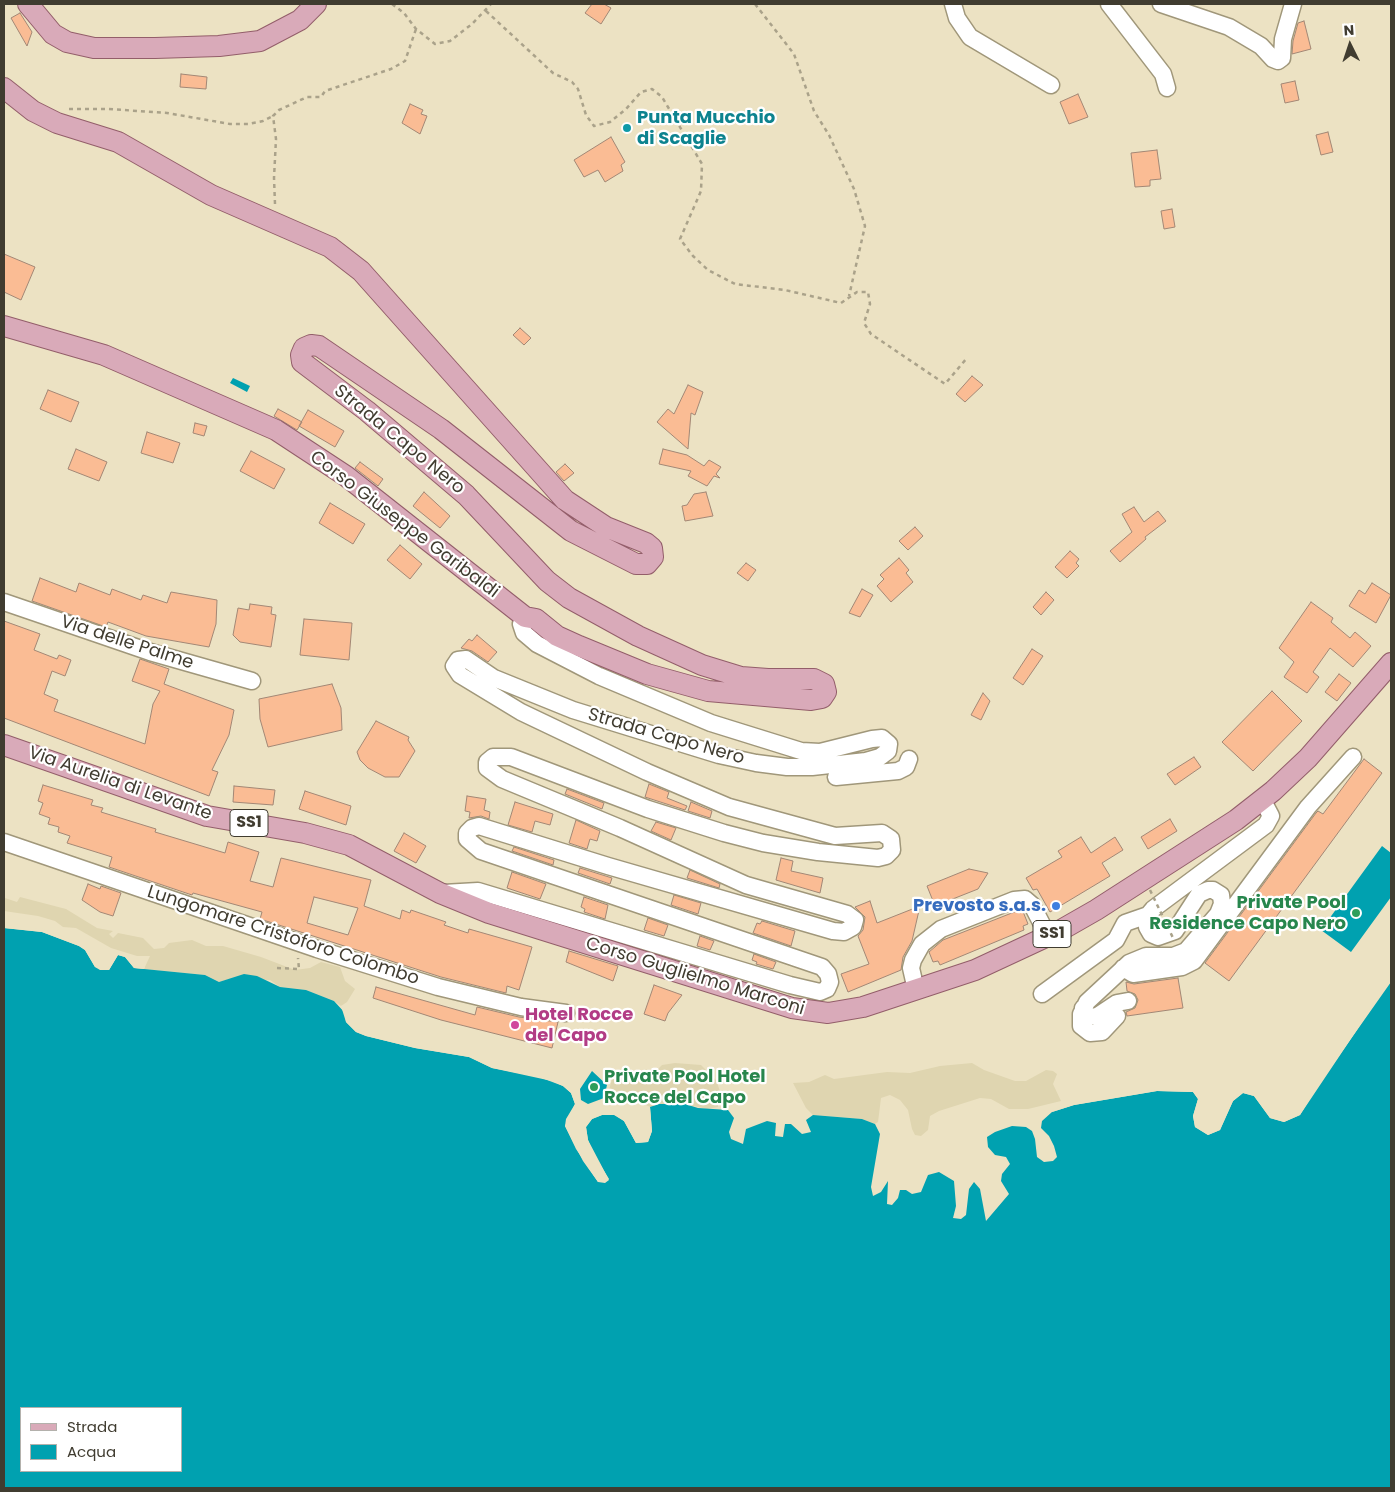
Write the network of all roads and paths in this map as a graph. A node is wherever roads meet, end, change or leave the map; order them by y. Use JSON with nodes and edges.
{"nodes":[{"id":1,"x":28,"y":4,"type":"edge"},
{"id":2,"x":316,"y":4,"type":"edge"},
{"id":3,"x":392,"y":4,"type":"edge"},
{"id":4,"x":492,"y":4,"type":"edge"},
{"id":5,"x":755,"y":4,"type":"edge"},
{"id":6,"x":953,"y":4,"type":"edge"},
{"id":7,"x":1109,"y":4,"type":"edge"},
{"id":8,"x":1161,"y":4,"type":"edge"},
{"id":9,"x":1293,"y":4,"type":"edge"},
{"id":10,"x":486,"y":11,"type":"junction"},
{"id":11,"x":416,"y":29,"type":"junction"},
{"id":12,"x":1051,"y":85,"type":"dead end"},
{"id":13,"x":4,"y":88,"type":"edge"},
{"id":14,"x":1167,"y":88,"type":"dead end"},
{"id":15,"x":273,"y":116,"type":"junction"},
{"id":16,"x":52,"y":121,"type":"junction"},
{"id":17,"x":274,"y":224,"type":"junction"},
{"id":18,"x":849,"y":296,"type":"junction"},
{"id":19,"x":4,"y":326,"type":"edge"},
{"id":20,"x":967,"y":358,"type":"dead end"},
{"id":21,"x":4,"y":602,"type":"edge"},
{"id":22,"x":525,"y":616,"type":"junction"},
{"id":23,"x":1391,"y":663,"type":"edge"},
{"id":24,"x":252,"y":681,"type":"dead end"},
{"id":25,"x":4,"y":745,"type":"edge"},
{"id":26,"x":1354,"y":757,"type":"dead end"},
{"id":27,"x":909,"y":759,"type":"dead end"},
{"id":28,"x":821,"y":766,"type":"junction"},
{"id":29,"x":1262,"y":800,"type":"junction"},
{"id":30,"x":4,"y":842,"type":"edge"},
{"id":31,"x":1150,"y":890,"type":"dead end"},
{"id":32,"x":440,"y":893,"type":"junction"},
{"id":33,"x":489,"y":913,"type":"joint"},
{"id":34,"x":1148,"y":915,"type":"junction"},
{"id":35,"x":1048,"y":936,"type":"junction"},
{"id":36,"x":1174,"y":940,"type":"dead end"},
{"id":37,"x":317,"y":949,"type":"junction"},
{"id":38,"x":277,"y":968,"type":"dead end"},
{"id":39,"x":1123,"y":968,"type":"junction"},
{"id":40,"x":916,"y":990,"type":"junction"},
{"id":41,"x":1042,"y":994,"type":"dead end"},
{"id":42,"x":1128,"y":1001,"type":"dead end"},
{"id":43,"x":1083,"y":1008,"type":"junction"},
{"id":44,"x":566,"y":1013,"type":"dead end"},
{"id":45,"x":1117,"y":1016,"type":"dead end"}],
"edges":[{"from":1,"to":2,"type":"main road"},
{"from":3,"to":11,"type":"path"},
{"from":4,"to":10,"type":"path"},
{"from":5,"to":18,"type":"path"},
{"from":6,"to":12,"type":"street"},
{"from":7,"to":14,"type":"street"},
{"from":8,"to":9,"type":"street"},
{"from":10,"to":11,"type":"path"},
{"from":10,"to":18,"type":"path"},
{"from":11,"to":15,"type":"path"},
{"from":13,"to":16,"type":"main road","name":"Strada Capo Nero"},
{"from":15,"to":16,"type":"path"},
{"from":15,"to":17,"type":"path"},
{"from":16,"to":17,"type":"main road","name":"Strada Capo Nero"},
{"from":17,"to":22,"type":"main road","name":"Strada Capo Nero"},
{"from":18,"to":20,"type":"path"},
{"from":19,"to":22,"type":"main road","name":"Corso Giuseppe Garibaldi"},
{"from":21,"to":24,"type":"street","name":"Via delle Palme"},
{"from":22,"to":28,"type":"street","name":"Strada Capo Nero"},
{"from":23,"to":29,"type":"main road","name":"Corso Guglielmo Marconi","number":"SS1"},
{"from":25,"to":32,"type":"main road","name":"Via Aurelia di Levante","number":"SS1"},
{"from":26,"to":39,"type":"street"},
{"from":27,"to":28,"type":"street"},
{"from":28,"to":32,"type":"street","name":"Strada Capo Nero"},
{"from":29,"to":34,"type":"street"},
{"from":29,"to":35,"type":"main road","name":"Corso Guglielmo Marconi","number":"SS1"},
{"from":30,"to":37,"type":"street","name":"Lungomare Cristoforo Colombo"},
{"from":31,"to":36,"type":"path","bridge":true},
{"from":32,"to":33,"type":"main road","name":"Via Aurelia di Levante","number":"SS1"},
{"from":33,"to":40,"type":"main road","name":"Corso Guglielmo Marconi","number":"SS1"},
{"from":34,"to":39,"type":"street"},
{"from":34,"to":41,"type":"street"},
{"from":35,"to":40,"type":"main road","name":"Corso Guglielmo Marconi","number":"SS1"},
{"from":35,"to":40,"type":"street"},
{"from":37,"to":38,"type":"path"},
{"from":37,"to":44,"type":"street","name":"Lungomare Cristoforo Colombo"},
{"from":39,"to":43,"type":"street"},
{"from":42,"to":43,"type":"street"},
{"from":43,"to":45,"type":"street"}]}
